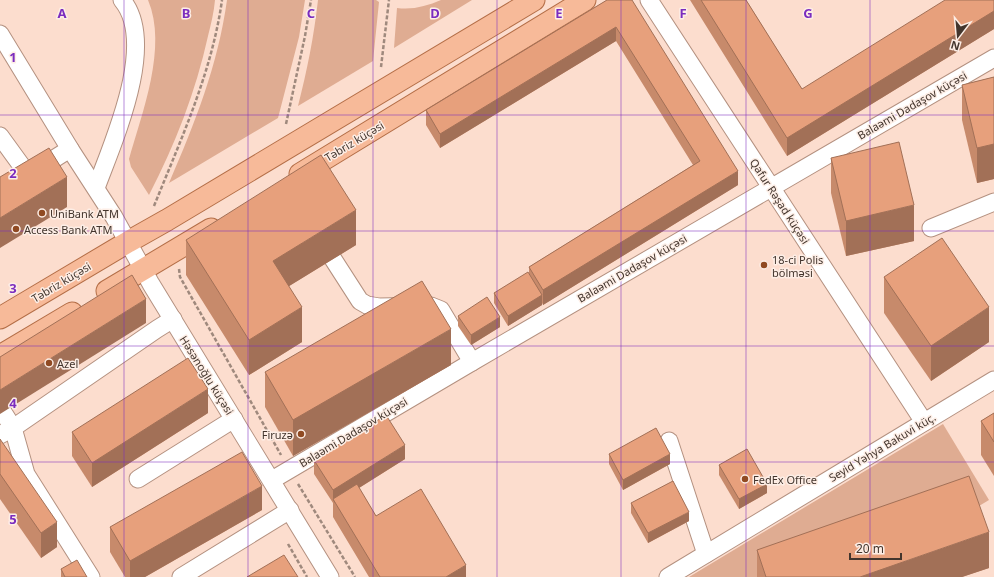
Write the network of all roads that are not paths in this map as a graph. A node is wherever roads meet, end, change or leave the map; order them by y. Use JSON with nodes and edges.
{"nodes":[{"id":1,"x":122,"y":0,"type":"edge"},
{"id":2,"x":534,"y":0,"type":"edge"},
{"id":3,"x":585,"y":0,"type":"edge"},
{"id":4,"x":649,"y":0,"type":"edge"},
{"id":5,"x":0,"y":34,"type":"edge"},
{"id":6,"x":994,"y":58,"type":"edge"},
{"id":7,"x":0,"y":136,"type":"edge"},
{"id":8,"x":70,"y":149,"type":"junction"},
{"id":9,"x":29,"y":176,"type":"junction"},
{"id":10,"x":286,"y":183,"type":"edge"},
{"id":11,"x":771,"y":187,"type":"junction"},
{"id":12,"x":96,"y":188,"type":"junction"},
{"id":13,"x":0,"y":195,"type":"edge"},
{"id":14,"x":994,"y":202,"type":"edge"},
{"id":15,"x":225,"y":220,"type":"edge"},
{"id":16,"x":931,"y":228,"type":"dead end"},
{"id":17,"x":128,"y":242,"type":"junction"},
{"id":18,"x":333,"y":259,"type":"dead end"},
{"id":19,"x":143,"y":270,"type":"junction"},
{"id":20,"x":0,"y":318,"type":"edge"},
{"id":21,"x":173,"y":319,"type":"junction"},
{"id":22,"x":0,"y":356,"type":"edge"},
{"id":23,"x":472,"y":362,"type":"junction"},
{"id":24,"x":994,"y":380,"type":"edge"},
{"id":25,"x":3,"y":412,"type":"dead end"},
{"id":26,"x":234,"y":418,"type":"junction"},
{"id":27,"x":924,"y":422,"type":"junction"},
{"id":28,"x":6,"y":432,"type":"edge"},
{"id":29,"x":669,"y":440,"type":"dead end"},
{"id":30,"x":138,"y":479,"type":"dead end"},
{"id":31,"x":272,"y":480,"type":"junction"},
{"id":32,"x":290,"y":510,"type":"junction"},
{"id":33,"x":706,"y":554,"type":"junction"},
{"id":34,"x":91,"y":577,"type":"edge"},
{"id":35,"x":181,"y":577,"type":"edge"},
{"id":36,"x":330,"y":577,"type":"edge"},
{"id":37,"x":668,"y":577,"type":"edge"}],
"edges":[{"from":1,"to":12,"type":"street"},
{"from":2,"to":17,"type":"main road","name":"Təbriz küçəsi"},
{"from":3,"to":10,"type":"main road","name":"Təbriz küçəsi"},
{"from":4,"to":11,"type":"street","name":"Qafur Rəşad küçəsi"},
{"from":5,"to":8,"type":"street"},
{"from":6,"to":11,"type":"street","name":"Balaəmi Dadaşov küçəsi"},
{"from":7,"to":9,"type":"street"},
{"from":8,"to":9,"type":"street"},
{"from":8,"to":12,"type":"street"},
{"from":9,"to":13,"type":"street"},
{"from":11,"to":23,"type":"street","name":"Balaəmi Dadaşov küçəsi"},
{"from":11,"to":27,"type":"street","name":"Qafur Rəşad küçəsi"},
{"from":12,"to":17,"type":"street"},
{"from":14,"to":16,"type":"street"},
{"from":15,"to":19,"type":"main road"},
{"from":17,"to":19,"type":"street","name":"Həsənoğlu küçəsi"},
{"from":17,"to":20,"type":"main road","name":"Təbriz küçəsi"},
{"from":18,"to":23,"type":"street"},
{"from":19,"to":21,"type":"street","name":"Həsənoğlu küçəsi"},
{"from":19,"to":22,"type":"main road"},
{"from":21,"to":26,"type":"street","name":"Həsənoğlu küçəsi"},
{"from":21,"to":28,"type":"street"},
{"from":23,"to":31,"type":"street","name":"Balaəmi Dadaşov küçəsi"},
{"from":24,"to":27,"type":"street","name":"Seyid Yəhya Bakuvi küç."},
{"from":25,"to":28,"type":"street"},
{"from":26,"to":30,"type":"street"},
{"from":26,"to":31,"type":"street","name":"Həsənoğlu küçəsi"},
{"from":27,"to":33,"type":"street","name":"Seyid Yəhya Bakuvi küç."},
{"from":28,"to":34,"type":"street"},
{"from":29,"to":33,"type":"street"},
{"from":31,"to":32,"type":"street","name":"Həsənoğlu küçəsi"},
{"from":32,"to":35,"type":"street"},
{"from":32,"to":36,"type":"street"},
{"from":33,"to":37,"type":"street","name":"Seyid Yəhya Bakuvi küç."}]}
